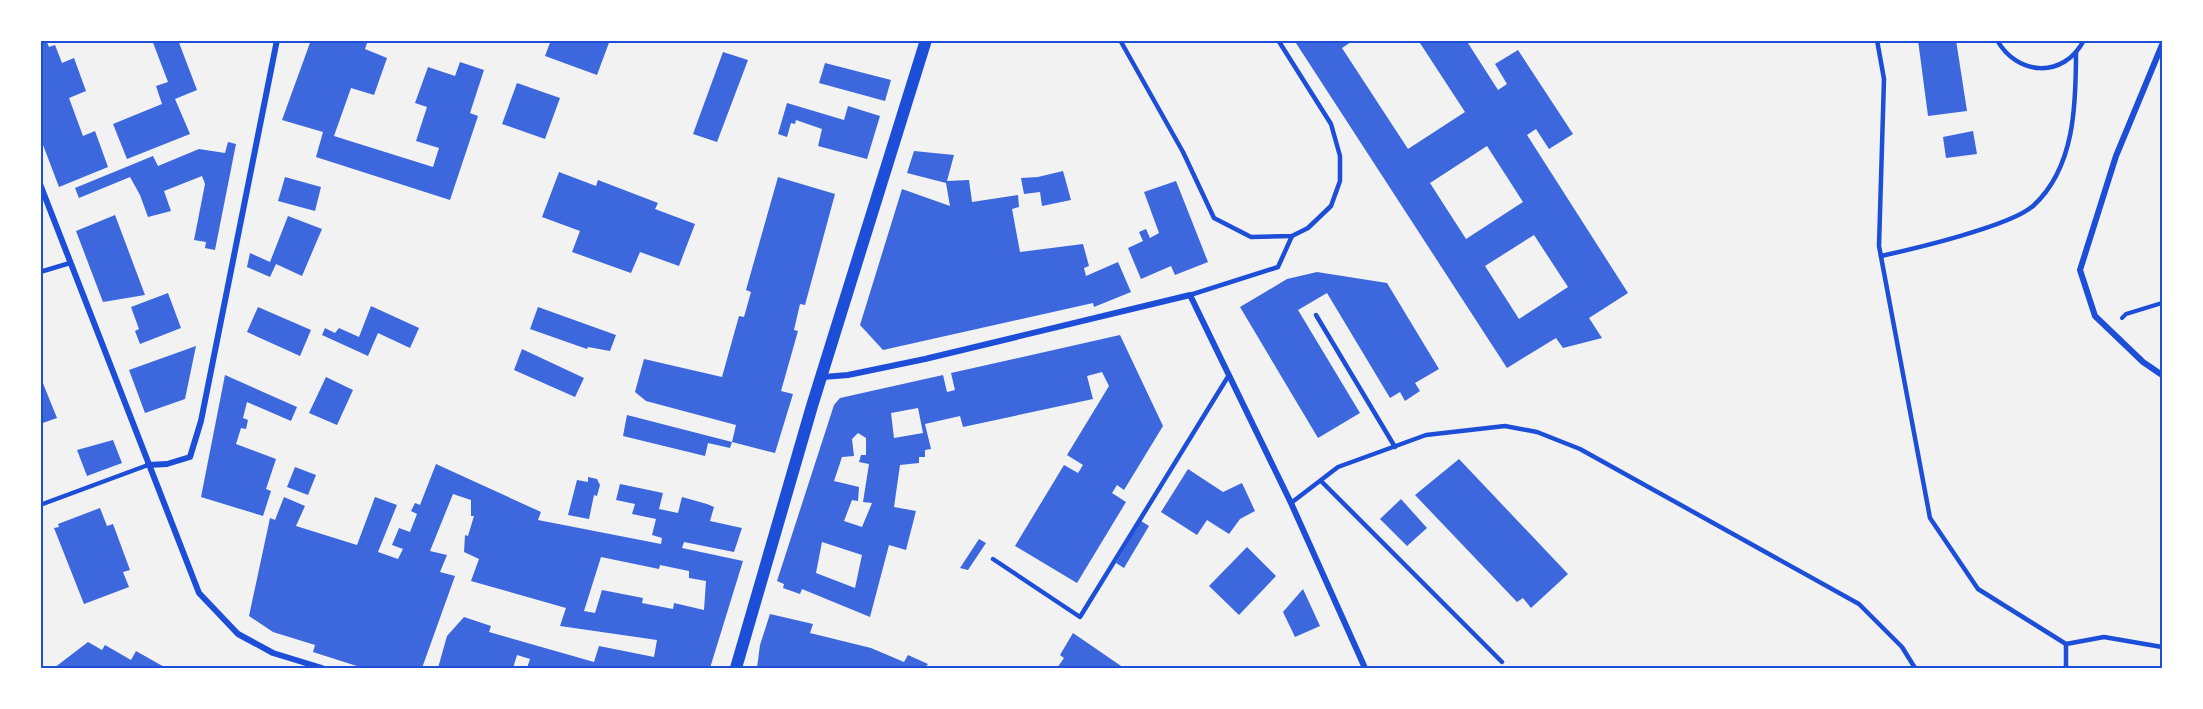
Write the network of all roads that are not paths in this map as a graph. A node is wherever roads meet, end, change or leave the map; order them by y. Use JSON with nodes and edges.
{"nodes":[{"id":1,"x":277,"y":40,"type":"edge"},
{"id":2,"x":926,"y":40,"type":"edge"},
{"id":3,"x":1120,"y":40,"type":"edge"},
{"id":4,"x":1278,"y":40,"type":"edge"},
{"id":5,"x":1877,"y":40,"type":"edge"},
{"id":6,"x":1997,"y":40,"type":"edge"},
{"id":7,"x":2084,"y":40,"type":"edge"},
{"id":8,"x":2163,"y":45,"type":"edge"},
{"id":9,"x":2076,"y":52,"type":"junction"},
{"id":10,"x":40,"y":184,"type":"edge"},
{"id":11,"x":1292,"y":236,"type":"junction"},
{"id":12,"x":1881,"y":256,"type":"junction"},
{"id":13,"x":70,"y":263,"type":"junction"},
{"id":14,"x":40,"y":272,"type":"edge"},
{"id":15,"x":1191,"y":295,"type":"junction"},
{"id":16,"x":1316,"y":315,"type":"dead end"},
{"id":17,"x":1229,"y":375,"type":"junction"},
{"id":18,"x":2163,"y":375,"type":"edge"},
{"id":19,"x":822,"y":377,"type":"junction"},
{"id":20,"x":1395,"y":447,"type":"junction"},
{"id":21,"x":148,"y":465,"type":"junction"},
{"id":22,"x":1321,"y":481,"type":"junction"},
{"id":23,"x":1291,"y":503,"type":"junction"},
{"id":24,"x":40,"y":505,"type":"edge"},
{"id":25,"x":993,"y":559,"type":"dead end"},
{"id":26,"x":2066,"y":644,"type":"junction"},
{"id":27,"x":2163,"y":647,"type":"edge"},
{"id":28,"x":1502,"y":662,"type":"dead end"},
{"id":29,"x":322,"y":669,"type":"edge"},
{"id":30,"x":736,"y":669,"type":"edge"},
{"id":31,"x":1365,"y":669,"type":"edge"},
{"id":32,"x":1915,"y":669,"type":"edge"},
{"id":33,"x":2066,"y":669,"type":"edge"}],
"edges":[{"from":1,"to":21,"type":"street"},
{"from":2,"to":19,"type":"main road"},
{"from":3,"to":11,"type":"lane"},
{"from":4,"to":11,"type":"lane"},
{"from":5,"to":12,"type":"lane"},
{"from":6,"to":9,"type":"lane"},
{"from":7,"to":9,"type":"lane"},
{"from":8,"to":18,"type":"street"},
{"from":9,"to":12,"type":"lane"},
{"from":10,"to":13,"type":"street"},
{"from":11,"to":15,"type":"lane"},
{"from":12,"to":26,"type":"lane"},
{"from":13,"to":14,"type":"lane"},
{"from":13,"to":21,"type":"street"},
{"from":15,"to":17,"type":"street"},
{"from":15,"to":19,"type":"street"},
{"from":16,"to":20,"type":"lane"},
{"from":17,"to":23,"type":"street"},
{"from":17,"to":25,"type":"lane"},
{"from":19,"to":30,"type":"main road"},
{"from":20,"to":22,"type":"lane"},
{"from":20,"to":32,"type":"lane"},
{"from":21,"to":24,"type":"lane"},
{"from":21,"to":29,"type":"street"},
{"from":22,"to":23,"type":"lane"},
{"from":22,"to":28,"type":"lane"},
{"from":23,"to":31,"type":"street"},
{"from":26,"to":27,"type":"lane"},
{"from":26,"to":33,"type":"lane"}]}
